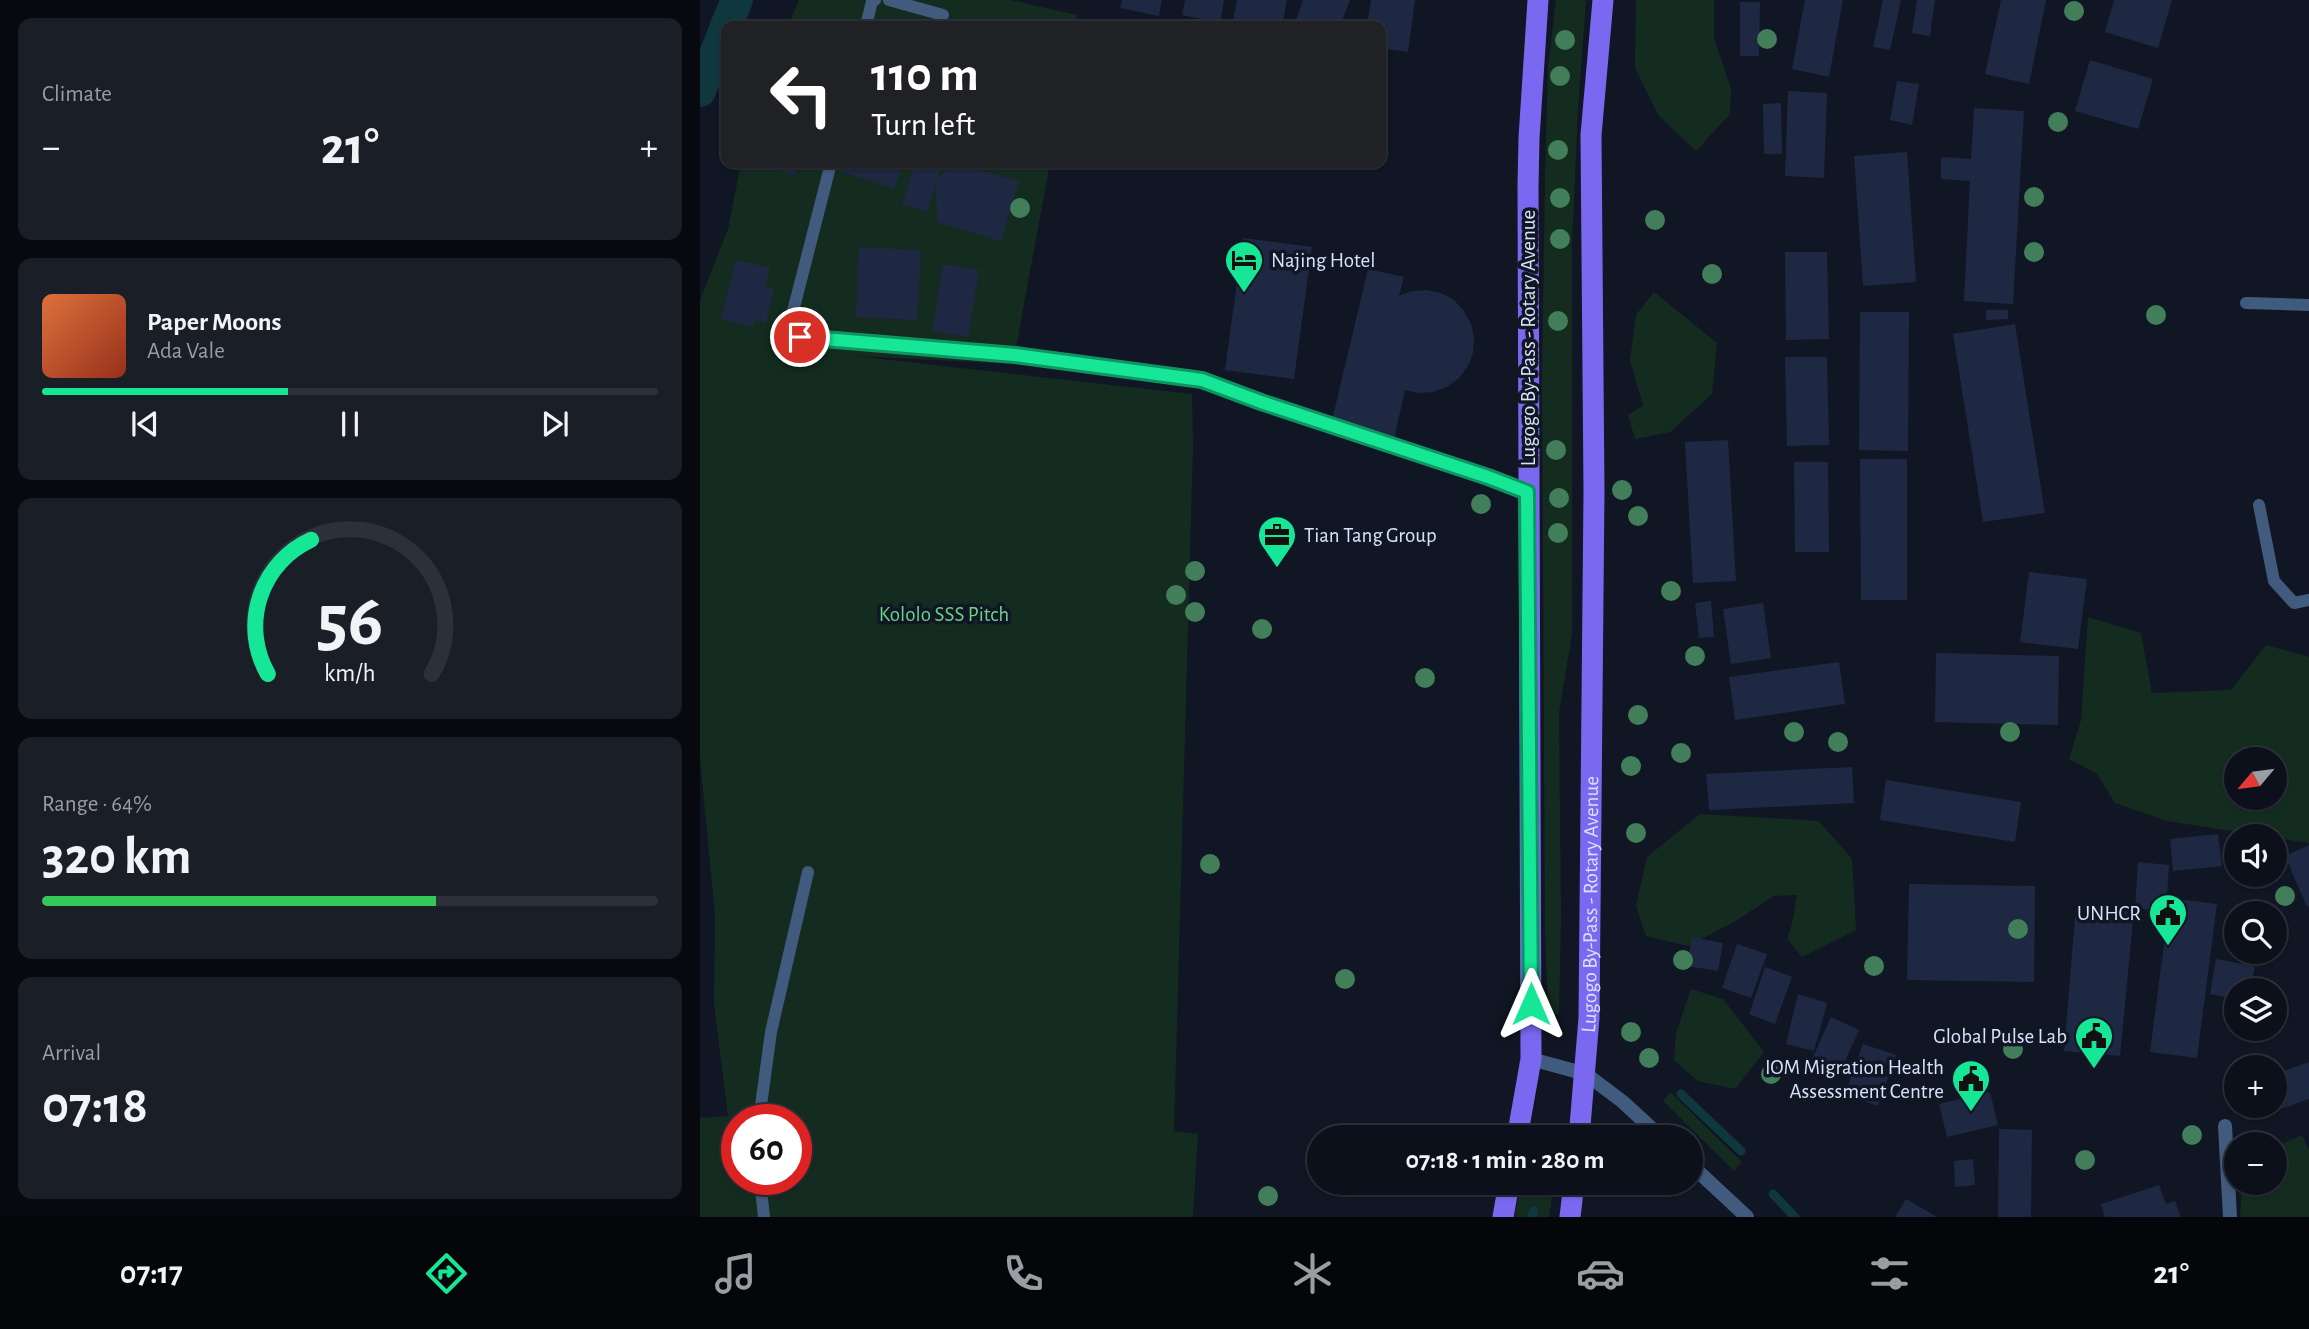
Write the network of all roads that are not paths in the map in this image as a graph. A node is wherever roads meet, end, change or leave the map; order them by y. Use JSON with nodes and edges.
{"nodes":[{"id":1,"x":874,"y":0,"type":"edge"},
{"id":2,"x":890,"y":0,"type":"edge"},
{"id":3,"x":1538,"y":0,"type":"edge"},
{"id":4,"x":1603,"y":0,"type":"edge"},
{"id":5,"x":943,"y":15,"type":"dead end"},
{"id":6,"x":867,"y":21,"type":"edge"},
{"id":7,"x":830,"y":168,"type":"edge"},
{"id":8,"x":2246,"y":303,"type":"dead end"},
{"id":9,"x":2309,"y":305,"type":"edge"},
{"id":10,"x":1527,"y":492,"type":"junction"},
{"id":11,"x":2259,"y":505,"type":"dead end"},
{"id":12,"x":2309,"y":600,"type":"edge"},
{"id":13,"x":808,"y":872,"type":"dead end"},
{"id":14,"x":1531,"y":1059,"type":"junction"},
{"id":15,"x":1586,"y":1074,"type":"junction"},
{"id":16,"x":761,"y":1104,"type":"edge"},
{"id":17,"x":1519,"y":1125,"type":"edge"},
{"id":18,"x":1581,"y":1125,"type":"edge"},
{"id":19,"x":1647,"y":1125,"type":"edge"},
{"id":20,"x":2225,"y":1126,"type":"dead end"},
{"id":21,"x":1703,"y":1176,"type":"edge"},
{"id":22,"x":762,"y":1195,"type":"edge"},
{"id":23,"x":1507,"y":1195,"type":"edge"},
{"id":24,"x":1573,"y":1195,"type":"edge"},
{"id":25,"x":764,"y":1217,"type":"edge"},
{"id":26,"x":1503,"y":1217,"type":"edge"},
{"id":27,"x":1570,"y":1217,"type":"edge"},
{"id":28,"x":1747,"y":1217,"type":"edge"},
{"id":29,"x":2230,"y":1217,"type":"edge"}],
"edges":[{"from":1,"to":6,"type":"lane"},
{"from":2,"to":5,"type":"lane"},
{"from":3,"to":10,"type":"main road","name":"Lugogo By-Pass - Rotary Avenue"},
{"from":4,"to":15,"type":"main road","name":"Lugogo By-Pass - Rotary Avenue"},
{"from":7,"to":10,"type":"lane"},
{"from":8,"to":9,"type":"lane"},
{"from":10,"to":14,"type":"main road","name":"Lugogo By-Pass - Rotary Avenue"},
{"from":11,"to":12,"type":"lane"},
{"from":13,"to":16,"type":"lane"},
{"from":14,"to":15,"type":"street"},
{"from":14,"to":17,"type":"main road","name":"Lugogo By-Pass - Rotary Avenue"},
{"from":15,"to":18,"type":"main road","name":"Lugogo By-Pass - Rotary Avenue"},
{"from":15,"to":19,"type":"street"},
{"from":20,"to":29,"type":"street"},
{"from":21,"to":28,"type":"street"},
{"from":22,"to":25,"type":"lane"},
{"from":23,"to":26,"type":"main road"},
{"from":24,"to":27,"type":"main road"}]}
